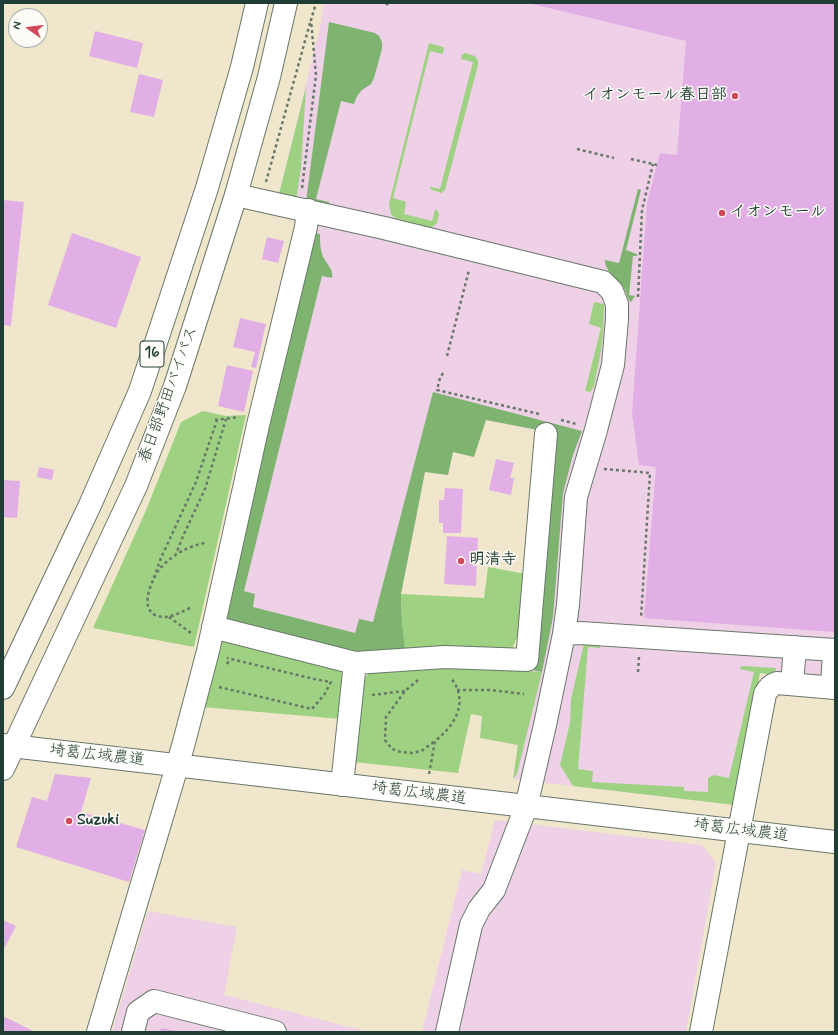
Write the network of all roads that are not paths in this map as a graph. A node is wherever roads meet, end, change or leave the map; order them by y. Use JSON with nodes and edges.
{"nodes":[{"id":1,"x":257,"y":3,"type":"edge"},
{"id":2,"x":286,"y":3,"type":"edge"},
{"id":3,"x":236,"y":195,"type":"junction"},
{"id":4,"x":304,"y":210,"type":"junction"},
{"id":5,"x":549,"y":423,"type":"road end"},
{"id":6,"x":213,"y":627,"type":"junction"},
{"id":7,"x":564,"y":634,"type":"junction"},
{"id":8,"x":795,"y":647,"type":"junction"},
{"id":9,"x":835,"y":650,"type":"edge"},
{"id":10,"x":355,"y":663,"type":"junction"},
{"id":11,"x":792,"y":684,"type":"junction"},
{"id":12,"x":3,"y":688,"type":"edge"},
{"id":13,"x":834,"y":688,"type":"edge"},
{"id":14,"x":8,"y":746,"type":"edge"},
{"id":15,"x":177,"y":765,"type":"junction"},
{"id":16,"x":3,"y":769,"type":"edge"},
{"id":17,"x":342,"y":785,"type":"junction"},
{"id":18,"x":526,"y":807,"type":"junction"},
{"id":19,"x":738,"y":830,"type":"junction"},
{"id":20,"x":835,"y":842,"type":"edge"},
{"id":21,"x":98,"y":1032,"type":"edge"},
{"id":22,"x":133,"y":1032,"type":"edge"},
{"id":23,"x":275,"y":1032,"type":"edge"},
{"id":24,"x":447,"y":1032,"type":"edge"},
{"id":25,"x":701,"y":1032,"type":"edge"}],
"edges":[{"from":1,"to":12,"type":"main road","name":"春日部野田バイパス","number":"16"},
{"from":2,"to":3,"type":"main road","name":"春日部野田バイパス","number":"16"},
{"from":3,"to":4,"type":"main road"},
{"from":3,"to":14,"type":"main road","name":"春日部野田バイパス","number":"16"},
{"from":4,"to":6,"type":"main road"},
{"from":4,"to":7,"type":"main road"},
{"from":5,"to":10,"type":"main road"},
{"from":6,"to":10,"type":"main road"},
{"from":6,"to":15,"type":"main road"},
{"from":7,"to":8,"type":"main road"},
{"from":7,"to":18,"type":"main road"},
{"from":8,"to":9,"type":"main road"},
{"from":8,"to":11,"type":"main road"},
{"from":9,"to":13,"type":"main road"},
{"from":10,"to":17,"type":"main road"},
{"from":11,"to":13,"type":"main road"},
{"from":11,"to":19,"type":"main road"},
{"from":14,"to":15,"type":"main road","name":"埼葛広域農道"},
{"from":14,"to":16,"type":"main road","name":"春日部野田バイパス","number":"16"},
{"from":15,"to":17,"type":"main road","name":"埼葛広域農道"},
{"from":15,"to":21,"type":"main road"},
{"from":17,"to":18,"type":"main road","name":"埼葛広域農道"},
{"from":18,"to":19,"type":"main road","name":"埼葛広域農道"},
{"from":18,"to":24,"type":"main road"},
{"from":19,"to":20,"type":"main road","name":"埼葛広域農道"},
{"from":19,"to":25,"type":"main road"},
{"from":22,"to":23,"type":"main road"}]}
